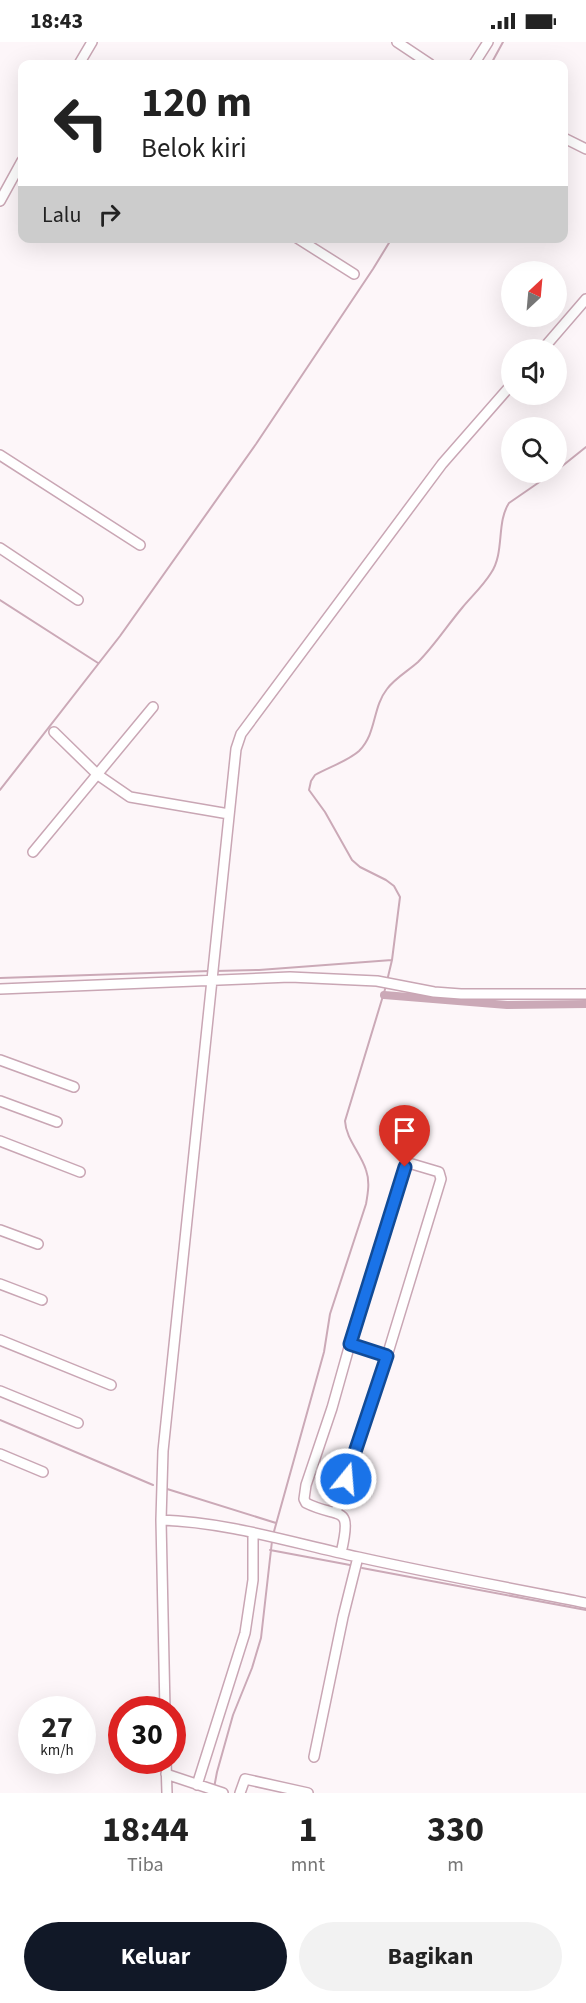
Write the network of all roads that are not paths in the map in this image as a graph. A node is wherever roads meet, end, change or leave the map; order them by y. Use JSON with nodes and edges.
{"nodes":[{"id":1,"x":92,"y":42,"type":"edge"},
{"id":2,"x":397,"y":42,"type":"edge"},
{"id":3,"x":488,"y":42,"type":"edge"},
{"id":4,"x":81,"y":60,"type":"edge"},
{"id":5,"x":424,"y":60,"type":"edge"},
{"id":6,"x":477,"y":60,"type":"edge"},
{"id":7,"x":568,"y":140,"type":"edge"},
{"id":8,"x":586,"y":149,"type":"edge"},
{"id":9,"x":18,"y":169,"type":"edge"},
{"id":10,"x":0,"y":201,"type":"edge"},
{"id":11,"x":305,"y":243,"type":"edge"},
{"id":12,"x":354,"y":274,"type":"dead end"},
{"id":13,"x":584,"y":306,"type":"edge"},
{"id":14,"x":552,"y":339,"type":"edge"},
{"id":15,"x":501,"y":396,"type":"edge"},
{"id":16,"x":0,"y":454,"type":"edge"},
{"id":17,"x":140,"y":545,"type":"dead end"},
{"id":18,"x":0,"y":548,"type":"edge"},
{"id":19,"x":78,"y":600,"type":"dead end"},
{"id":20,"x":153,"y":707,"type":"dead end"},
{"id":21,"x":54,"y":732,"type":"dead end"},
{"id":22,"x":98,"y":775,"type":"junction"},
{"id":23,"x":228,"y":814,"type":"junction"},
{"id":24,"x":33,"y":852,"type":"dead end"},
{"id":25,"x":213,"y":978,"type":"junction"},
{"id":26,"x":0,"y":989,"type":"edge"},
{"id":27,"x":586,"y":994,"type":"edge"},
{"id":28,"x":0,"y":1060,"type":"edge"},
{"id":29,"x":74,"y":1088,"type":"dead end"},
{"id":30,"x":0,"y":1101,"type":"edge"},
{"id":31,"x":57,"y":1122,"type":"dead end"},
{"id":32,"x":0,"y":1141,"type":"edge"},
{"id":33,"x":80,"y":1172,"type":"dead end"},
{"id":34,"x":0,"y":1230,"type":"edge"},
{"id":35,"x":38,"y":1244,"type":"dead end"},
{"id":36,"x":0,"y":1284,"type":"edge"},
{"id":37,"x":42,"y":1300,"type":"dead end"},
{"id":38,"x":0,"y":1340,"type":"edge"},
{"id":39,"x":350,"y":1344,"type":"junction"},
{"id":40,"x":387,"y":1356,"type":"junction"},
{"id":41,"x":111,"y":1385,"type":"dead end"},
{"id":42,"x":0,"y":1391,"type":"edge"},
{"id":43,"x":78,"y":1424,"type":"dead end"},
{"id":44,"x":0,"y":1454,"type":"edge"},
{"id":45,"x":43,"y":1472,"type":"dead end"},
{"id":46,"x":336,"y":1512,"type":"junction"},
{"id":47,"x":161,"y":1520,"type":"junction"},
{"id":48,"x":257,"y":1534,"type":"junction"},
{"id":49,"x":341,"y":1553,"type":"junction"},
{"id":50,"x":358,"y":1557,"type":"junction"},
{"id":51,"x":586,"y":1603,"type":"edge"},
{"id":52,"x":165,"y":1696,"type":"edge"},
{"id":53,"x":314,"y":1757,"type":"dead end"},
{"id":54,"x":166,"y":1774,"type":"joint"},
{"id":55,"x":200,"y":1785,"type":"junction"},
{"id":56,"x":167,"y":1793,"type":"edge"},
{"id":57,"x":223,"y":1793,"type":"edge"},
{"id":58,"x":240,"y":1793,"type":"edge"},
{"id":59,"x":308,"y":1793,"type":"edge"}],
"edges":[{"from":1,"to":4,"type":"street"},
{"from":2,"to":5,"type":"street"},
{"from":3,"to":6,"type":"street"},
{"from":7,"to":8,"type":"street"},
{"from":9,"to":10,"type":"street"},
{"from":11,"to":12,"type":"street"},
{"from":13,"to":14,"type":"street"},
{"from":15,"to":23,"type":"street"},
{"from":16,"to":17,"type":"street"},
{"from":18,"to":19,"type":"street"},
{"from":20,"to":22,"type":"street"},
{"from":21,"to":22,"type":"street"},
{"from":22,"to":23,"type":"street"},
{"from":22,"to":24,"type":"street"},
{"from":23,"to":25,"type":"street"},
{"from":25,"to":26,"type":"street"},
{"from":25,"to":27,"type":"street"},
{"from":25,"to":47,"type":"street"},
{"from":28,"to":29,"type":"street"},
{"from":30,"to":31,"type":"street"},
{"from":32,"to":33,"type":"street"},
{"from":34,"to":35,"type":"street"},
{"from":36,"to":37,"type":"street"},
{"from":38,"to":41,"type":"street"},
{"from":39,"to":40,"type":"street"},
{"from":39,"to":40,"type":"street"},
{"from":39,"to":46,"type":"street"},
{"from":40,"to":46,"type":"street"},
{"from":42,"to":43,"type":"street"},
{"from":44,"to":45,"type":"street"},
{"from":46,"to":49,"type":"street"},
{"from":47,"to":48,"type":"street"},
{"from":47,"to":52,"type":"street"},
{"from":48,"to":49,"type":"street"},
{"from":48,"to":55,"type":"street"},
{"from":49,"to":50,"type":"street"},
{"from":50,"to":51,"type":"street"},
{"from":50,"to":53,"type":"street"},
{"from":54,"to":55,"type":"street"},
{"from":54,"to":56,"type":"street"},
{"from":55,"to":57,"type":"street"},
{"from":58,"to":59,"type":"street"}]}
